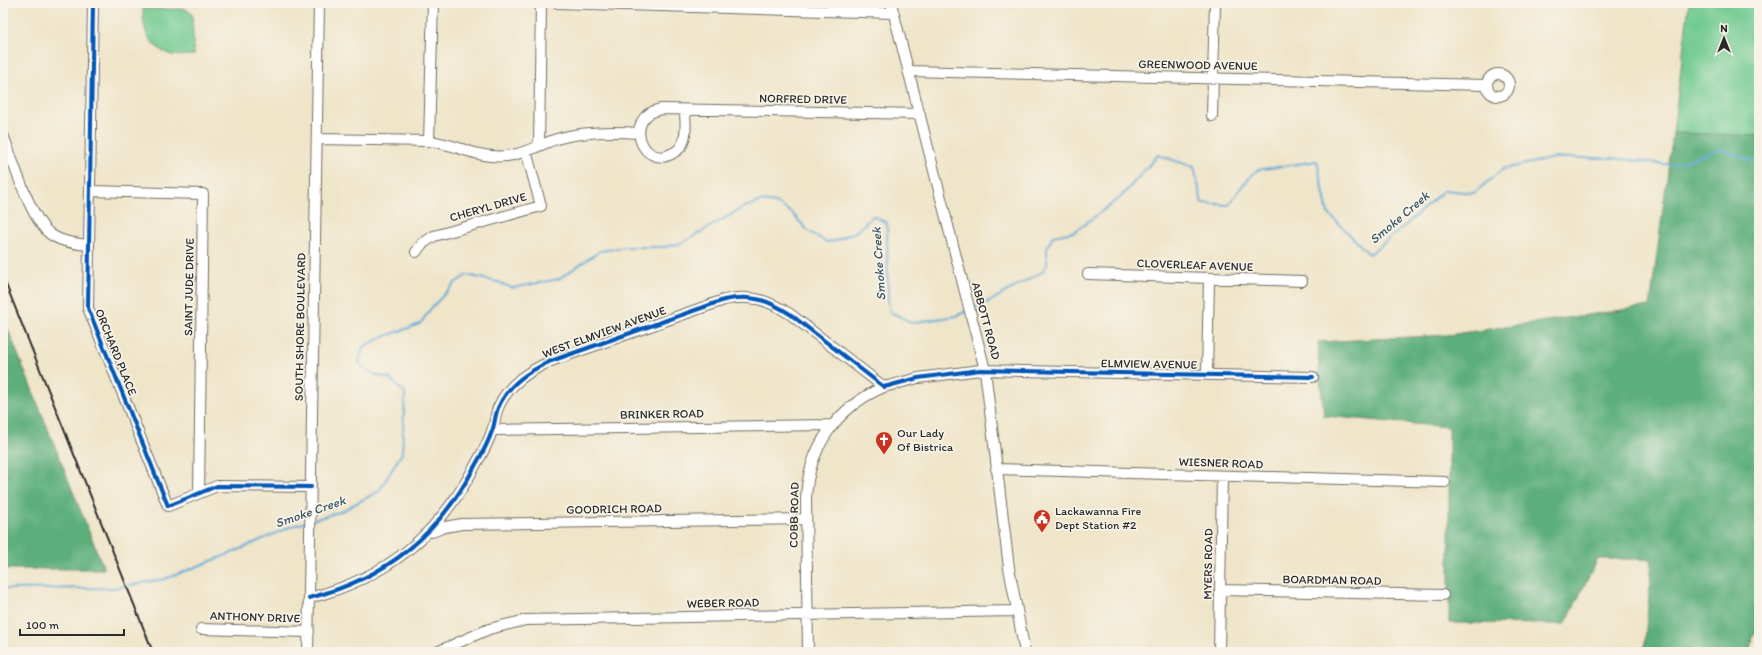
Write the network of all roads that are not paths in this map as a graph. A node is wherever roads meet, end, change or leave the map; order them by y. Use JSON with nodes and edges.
{"nodes":[{"id":1,"x":93,"y":3,"type":"edge"},
{"id":2,"x":319,"y":3,"type":"edge"},
{"id":3,"x":433,"y":3,"type":"edge"},
{"id":4,"x":541,"y":3,"type":"edge"},
{"id":5,"x":558,"y":3,"type":"edge"},
{"id":6,"x":1215,"y":3,"type":"edge"},
{"id":7,"x":892,"y":8,"type":"edge"},
{"id":8,"x":908,"y":71,"type":"junction"},
{"id":9,"x":1213,"y":78,"type":"junction"},
{"id":10,"x":1486,"y":85,"type":"dead end"},
{"id":11,"x":685,"y":111,"type":"junction"},
{"id":12,"x":920,"y":114,"type":"junction"},
{"id":13,"x":1212,"y":116,"type":"dead end"},
{"id":14,"x":639,"y":133,"type":"junction"},
{"id":15,"x":3,"y":135,"type":"edge"},
{"id":16,"x":317,"y":139,"type":"junction"},
{"id":17,"x":429,"y":141,"type":"junction"},
{"id":18,"x":539,"y":146,"type":"junction"},
{"id":19,"x":526,"y":151,"type":"junction"},
{"id":20,"x":90,"y":191,"type":"junction"},
{"id":21,"x":89,"y":245,"type":"junction"},
{"id":22,"x":416,"y":252,"type":"dead end"},
{"id":23,"x":1088,"y":274,"type":"dead end"},
{"id":24,"x":1209,"y":279,"type":"junction"},
{"id":25,"x":1302,"y":281,"type":"dead end"},
{"id":26,"x":985,"y":370,"type":"junction"},
{"id":27,"x":1207,"y":375,"type":"junction"},
{"id":28,"x":1313,"y":377,"type":"dead end"},
{"id":29,"x":884,"y":387,"type":"junction"},
{"id":30,"x":831,"y":425,"type":"junction"},
{"id":31,"x":493,"y":430,"type":"junction"},
{"id":32,"x":996,"y":469,"type":"junction"},
{"id":33,"x":1222,"y":477,"type":"junction"},
{"id":34,"x":1445,"y":482,"type":"dead end"},
{"id":35,"x":310,"y":487,"type":"junction"},
{"id":36,"x":199,"y":494,"type":"junction"},
{"id":37,"x":806,"y":520,"type":"junction"},
{"id":38,"x":425,"y":536,"type":"junction"},
{"id":39,"x":1220,"y":590,"type":"junction"},
{"id":40,"x":1443,"y":595,"type":"dead end"},
{"id":41,"x":309,"y":598,"type":"junction"},
{"id":42,"x":1016,"y":611,"type":"junction"},
{"id":43,"x":807,"y":614,"type":"junction"},
{"id":44,"x":201,"y":629,"type":"dead end"},
{"id":45,"x":309,"y":632,"type":"junction"},
{"id":46,"x":308,"y":652,"type":"edge"},
{"id":47,"x":437,"y":652,"type":"edge"},
{"id":48,"x":808,"y":652,"type":"edge"},
{"id":49,"x":1025,"y":652,"type":"edge"},
{"id":50,"x":1220,"y":652,"type":"edge"}],
"edges":[{"from":1,"to":20,"type":"street","name":"ORCHARD PLACE"},
{"from":2,"to":16,"type":"street","name":"SOUTH SHORE BOULEVARD"},
{"from":3,"to":17,"type":"street"},
{"from":4,"to":18,"type":"street"},
{"from":5,"to":7,"type":"street"},
{"from":6,"to":9,"type":"street"},
{"from":7,"to":8,"type":"street","name":"ABBOTT ROAD"},
{"from":8,"to":9,"type":"street","name":"GREENWOOD AVENUE"},
{"from":8,"to":12,"type":"street","name":"ABBOTT ROAD"},
{"from":9,"to":10,"type":"street","name":"GREENWOOD AVENUE"},
{"from":9,"to":13,"type":"street"},
{"from":11,"to":12,"type":"street","name":"NORFRED DRIVE"},
{"from":11,"to":14,"type":"street","name":"NORFRED DRIVE"},
{"from":11,"to":14,"type":"street"},
{"from":12,"to":26,"type":"street","name":"ABBOTT ROAD"},
{"from":14,"to":18,"type":"street"},
{"from":15,"to":21,"type":"street"},
{"from":16,"to":17,"type":"street"},
{"from":16,"to":35,"type":"street","name":"SOUTH SHORE BOULEVARD"},
{"from":17,"to":19,"type":"street"},
{"from":18,"to":19,"type":"street"},
{"from":19,"to":22,"type":"street","name":"CHERYL DRIVE"},
{"from":20,"to":21,"type":"street","name":"ORCHARD PLACE"},
{"from":20,"to":36,"type":"street","name":"SAINT JUDE DRIVE"},
{"from":21,"to":36,"type":"street","name":"ORCHARD PLACE"},
{"from":23,"to":24,"type":"street","name":"CLOVERLEAF AVENUE"},
{"from":24,"to":25,"type":"street","name":"CLOVERLEAF AVENUE"},
{"from":24,"to":27,"type":"street"},
{"from":26,"to":27,"type":"street","name":"ELMVIEW AVENUE"},
{"from":26,"to":29,"type":"street"},
{"from":26,"to":32,"type":"street","name":"ABBOTT ROAD"},
{"from":27,"to":28,"type":"street","name":"ELMVIEW AVENUE"},
{"from":29,"to":30,"type":"street","name":"COBB ROAD"},
{"from":29,"to":31,"type":"street","name":"WEST ELMVIEW AVENUE"},
{"from":30,"to":31,"type":"street","name":"BRINKER ROAD"},
{"from":30,"to":37,"type":"street","name":"COBB ROAD"},
{"from":31,"to":38,"type":"street","name":"WEST ELMVIEW AVENUE"},
{"from":32,"to":33,"type":"street","name":"WIESNER ROAD"},
{"from":32,"to":42,"type":"street","name":"ABBOTT ROAD"},
{"from":33,"to":34,"type":"street","name":"WIESNER ROAD"},
{"from":33,"to":39,"type":"street","name":"MYERS ROAD"},
{"from":35,"to":36,"type":"street","name":"ORCHARD PLACE"},
{"from":35,"to":41,"type":"street","name":"SOUTH SHORE BOULEVARD"},
{"from":37,"to":38,"type":"street","name":"GOODRICH ROAD"},
{"from":37,"to":43,"type":"street","name":"COBB ROAD"},
{"from":38,"to":41,"type":"street","name":"WEST ELMVIEW AVENUE"},
{"from":39,"to":40,"type":"street","name":"BOARDMAN ROAD"},
{"from":39,"to":50,"type":"street","name":"MYERS ROAD"},
{"from":41,"to":45,"type":"street","name":"SOUTH SHORE BOULEVARD"},
{"from":42,"to":43,"type":"street","name":"WEBER ROAD"},
{"from":42,"to":49,"type":"street","name":"ABBOTT ROAD"},
{"from":43,"to":47,"type":"street","name":"WEBER ROAD"},
{"from":43,"to":48,"type":"street","name":"COBB ROAD"},
{"from":44,"to":45,"type":"street","name":"ANTHONY DRIVE"},
{"from":45,"to":46,"type":"street","name":"SOUTH SHORE BOULEVARD"}]}
